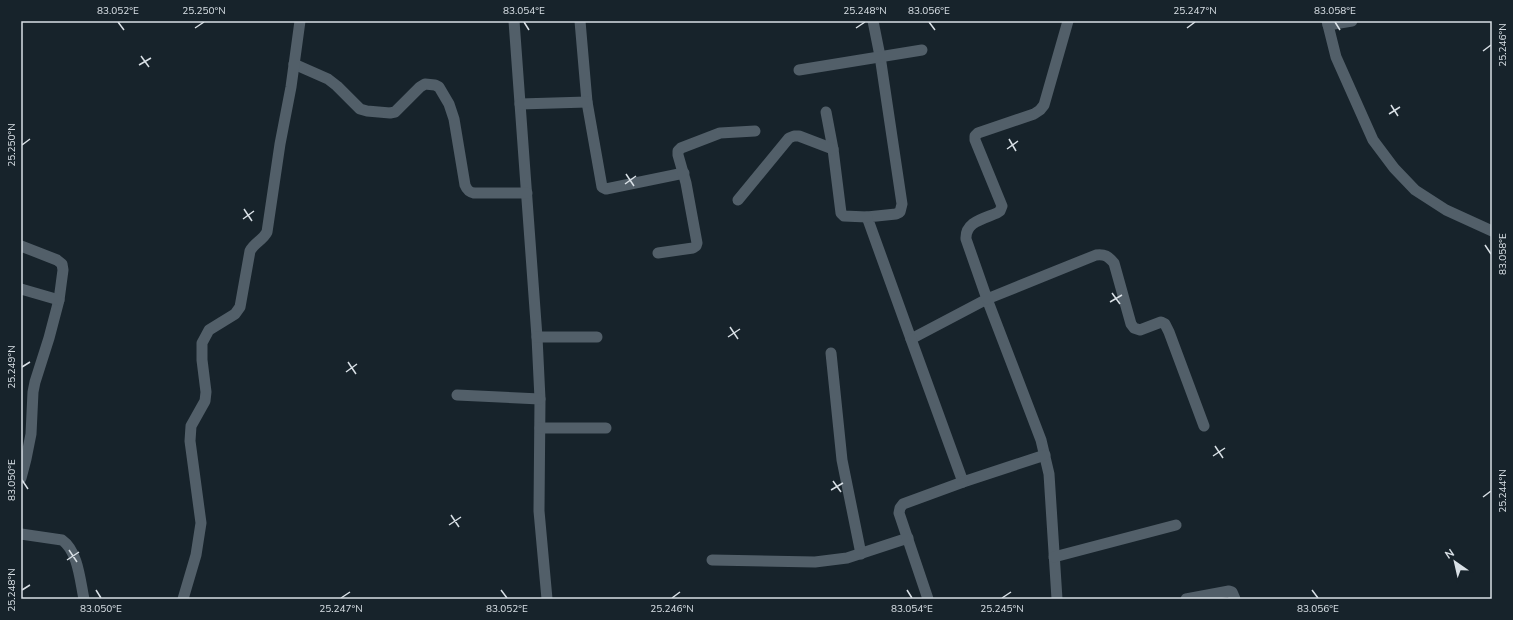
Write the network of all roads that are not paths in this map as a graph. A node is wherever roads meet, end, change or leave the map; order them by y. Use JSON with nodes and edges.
{"nodes":[{"id":1,"x":300,"y":21,"type":"edge"},
{"id":2,"x":514,"y":21,"type":"edge"},
{"id":3,"x":580,"y":21,"type":"edge"},
{"id":4,"x":873,"y":21,"type":"edge"},
{"id":5,"x":1068,"y":21,"type":"edge"},
{"id":6,"x":1352,"y":21,"type":"edge"},
{"id":7,"x":1327,"y":23,"type":"edge"},
{"id":8,"x":922,"y":50,"type":"dead end"},
{"id":9,"x":880,"y":56,"type":"junction"},
{"id":10,"x":294,"y":64,"type":"junction"},
{"id":11,"x":799,"y":70,"type":"dead end"},
{"id":12,"x":587,"y":102,"type":"junction"},
{"id":13,"x":520,"y":104,"type":"junction"},
{"id":14,"x":826,"y":112,"type":"dead end"},
{"id":15,"x":755,"y":131,"type":"dead end"},
{"id":16,"x":833,"y":149,"type":"junction"},
{"id":17,"x":684,"y":173,"type":"junction"},
{"id":18,"x":527,"y":193,"type":"junction"},
{"id":19,"x":738,"y":200,"type":"dead end"},
{"id":20,"x":867,"y":217,"type":"junction"},
{"id":21,"x":1492,"y":231,"type":"edge"},
{"id":22,"x":21,"y":246,"type":"edge"},
{"id":23,"x":658,"y":253,"type":"dead end"},
{"id":24,"x":21,"y":289,"type":"edge"},
{"id":25,"x":987,"y":299,"type":"junction"},
{"id":26,"x":59,"y":300,"type":"junction"},
{"id":27,"x":537,"y":337,"type":"junction"},
{"id":28,"x":597,"y":337,"type":"dead end"},
{"id":29,"x":911,"y":339,"type":"junction"},
{"id":30,"x":831,"y":353,"type":"dead end"},
{"id":31,"x":457,"y":395,"type":"dead end"},
{"id":32,"x":540,"y":399,"type":"junction"},
{"id":33,"x":1204,"y":426,"type":"dead end"},
{"id":34,"x":540,"y":428,"type":"junction"},
{"id":35,"x":606,"y":428,"type":"dead end"},
{"id":36,"x":1045,"y":455,"type":"junction"},
{"id":37,"x":21,"y":478,"type":"edge"},
{"id":38,"x":963,"y":482,"type":"junction"},
{"id":39,"x":1176,"y":525,"type":"dead end"},
{"id":40,"x":21,"y":534,"type":"edge"},
{"id":41,"x":908,"y":538,"type":"junction"},
{"id":42,"x":861,"y":554,"type":"junction"},
{"id":43,"x":1054,"y":557,"type":"junction"},
{"id":44,"x":712,"y":560,"type":"dead end"},
{"id":45,"x":1204,"y":597,"type":"edge"},
{"id":46,"x":84,"y":599,"type":"edge"},
{"id":47,"x":183,"y":599,"type":"edge"},
{"id":48,"x":547,"y":599,"type":"edge"},
{"id":49,"x":928,"y":599,"type":"edge"},
{"id":50,"x":1057,"y":599,"type":"edge"},
{"id":51,"x":1186,"y":599,"type":"edge"},
{"id":52,"x":1235,"y":599,"type":"edge"}],
"edges":[{"from":1,"to":10,"type":"street"},
{"from":2,"to":13,"type":"street"},
{"from":3,"to":12,"type":"street"},
{"from":4,"to":9,"type":"street"},
{"from":5,"to":25,"type":"street"},
{"from":6,"to":7,"type":"street"},
{"from":7,"to":21,"type":"street"},
{"from":8,"to":9,"type":"street"},
{"from":9,"to":11,"type":"street"},
{"from":9,"to":20,"type":"street"},
{"from":10,"to":18,"type":"street"},
{"from":10,"to":47,"type":"street"},
{"from":12,"to":13,"type":"street"},
{"from":12,"to":17,"type":"street"},
{"from":13,"to":18,"type":"street"},
{"from":14,"to":16,"type":"street"},
{"from":15,"to":17,"type":"street"},
{"from":16,"to":19,"type":"street"},
{"from":16,"to":20,"type":"street"},
{"from":17,"to":23,"type":"street"},
{"from":18,"to":27,"type":"street"},
{"from":20,"to":29,"type":"street"},
{"from":22,"to":26,"type":"street"},
{"from":24,"to":26,"type":"street"},
{"from":25,"to":29,"type":"street"},
{"from":25,"to":33,"type":"street"},
{"from":25,"to":36,"type":"street"},
{"from":26,"to":37,"type":"street"},
{"from":27,"to":28,"type":"street"},
{"from":27,"to":32,"type":"street"},
{"from":29,"to":38,"type":"street"},
{"from":30,"to":42,"type":"street"},
{"from":31,"to":32,"type":"street"},
{"from":32,"to":34,"type":"street"},
{"from":34,"to":35,"type":"street"},
{"from":34,"to":48,"type":"street"},
{"from":36,"to":38,"type":"street"},
{"from":36,"to":43,"type":"street"},
{"from":38,"to":41,"type":"street"},
{"from":39,"to":43,"type":"street"},
{"from":40,"to":46,"type":"street"},
{"from":41,"to":42,"type":"street"},
{"from":41,"to":49,"type":"street"},
{"from":42,"to":44,"type":"street"},
{"from":43,"to":50,"type":"street"},
{"from":45,"to":51,"type":"street"},
{"from":45,"to":52,"type":"street"}]}
